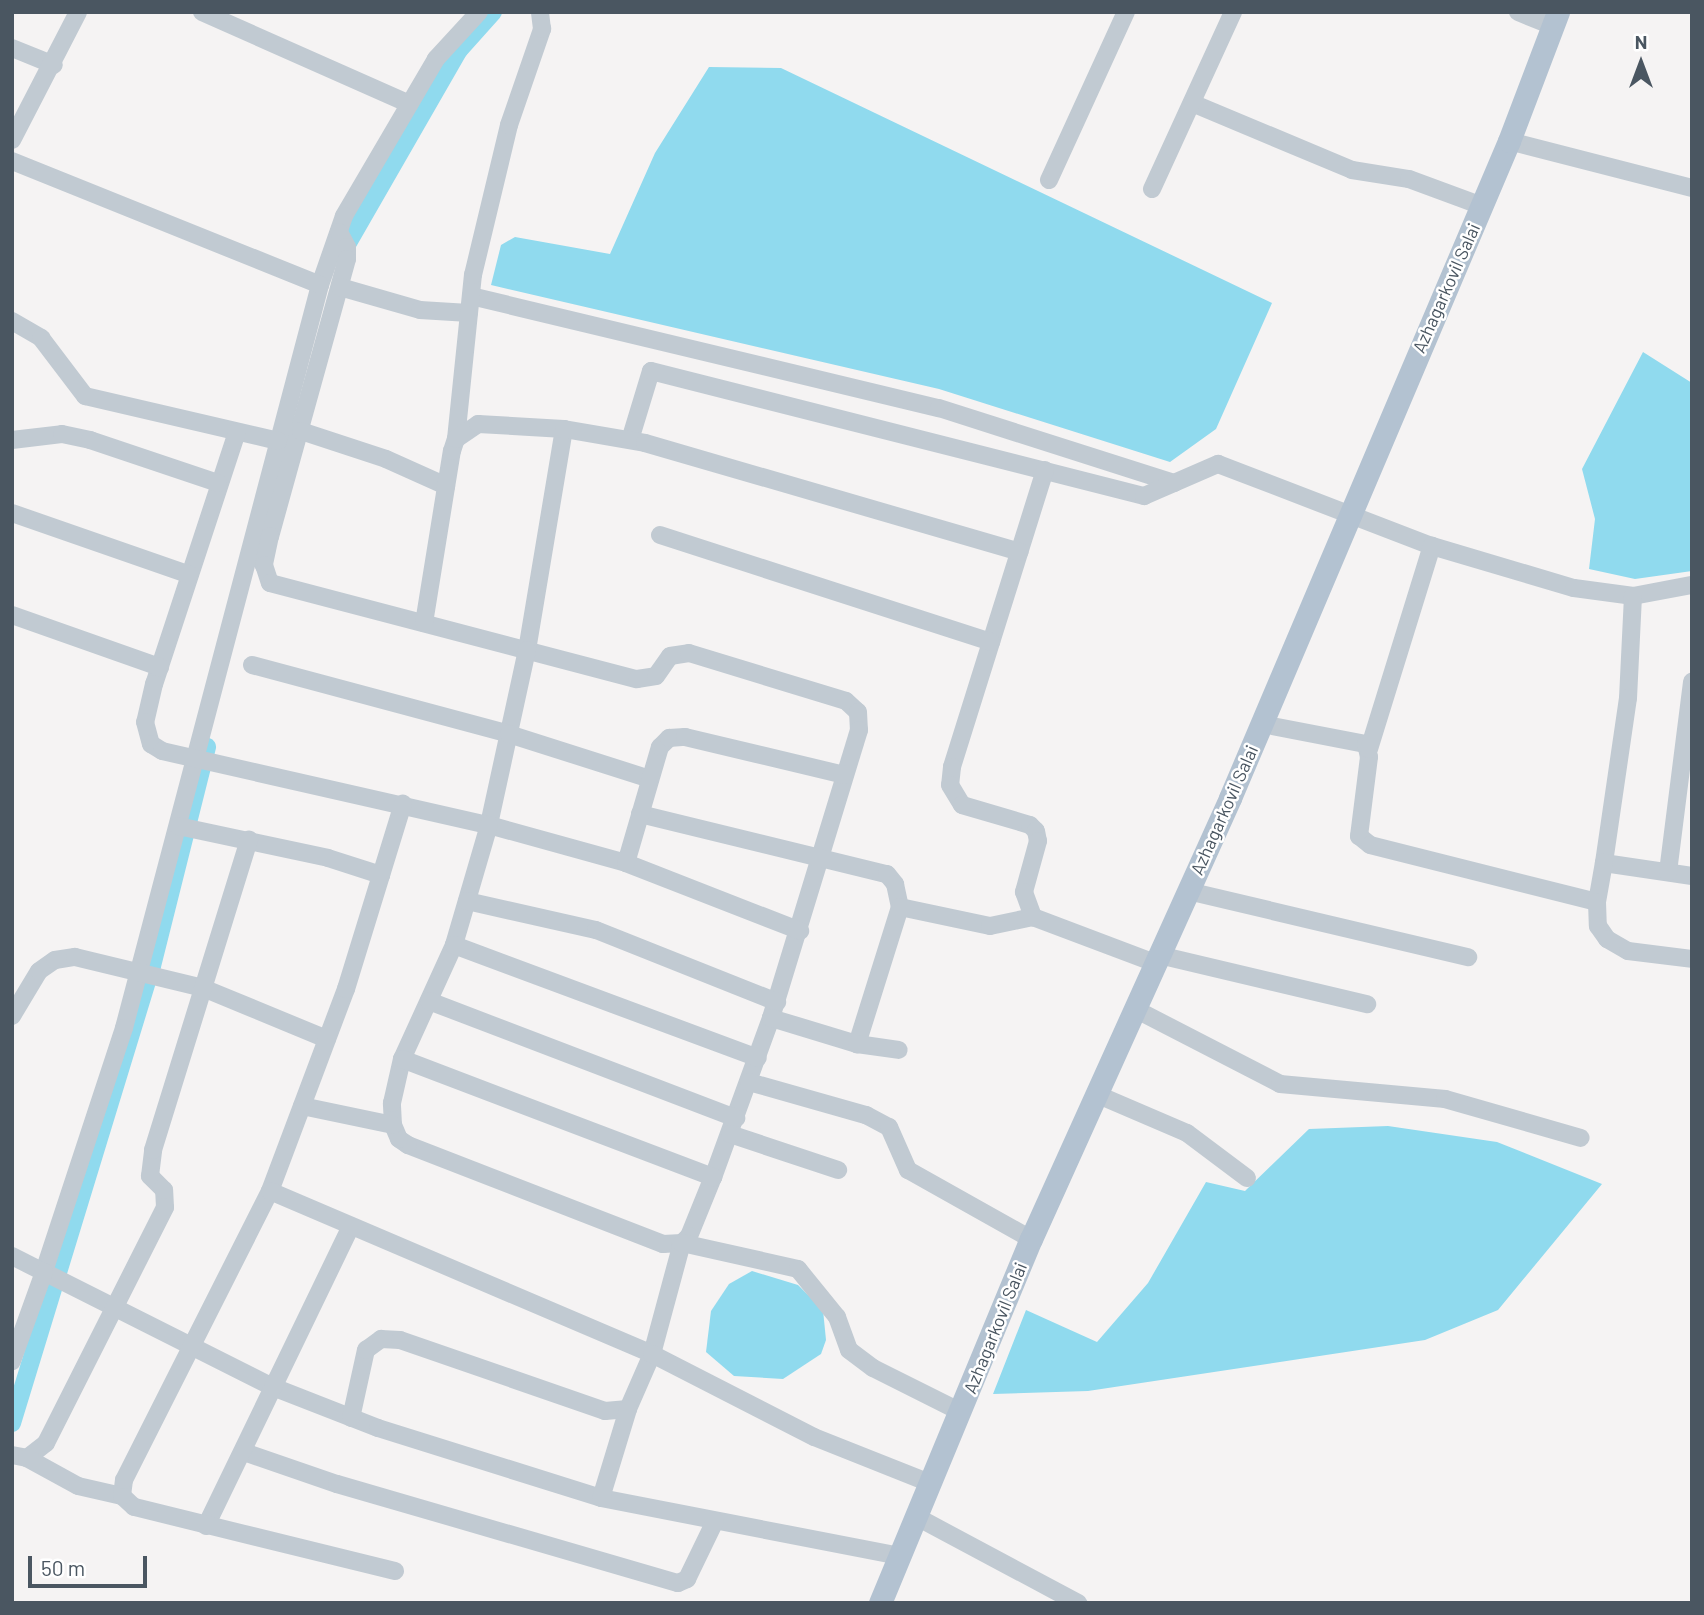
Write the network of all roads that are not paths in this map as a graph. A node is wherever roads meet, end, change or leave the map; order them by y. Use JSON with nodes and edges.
{"nodes":[{"id":1,"x":78,"y":12,"type":"edge"},
{"id":2,"x":202,"y":12,"type":"edge"},
{"id":3,"x":540,"y":12,"type":"edge"},
{"id":4,"x":1126,"y":12,"type":"edge"},
{"id":5,"x":1233,"y":12,"type":"edge"},
{"id":6,"x":1518,"y":12,"type":"edge"},
{"id":7,"x":470,"y":14,"type":"edge"},
{"id":8,"x":1555,"y":19,"type":"edge"},
{"id":9,"x":12,"y":47,"type":"edge"},
{"id":10,"x":54,"y":65,"type":"junction"},
{"id":11,"x":1192,"y":103,"type":"junction"},
{"id":12,"x":410,"y":104,"type":"junction"},
{"id":13,"x":12,"y":140,"type":"edge"},
{"id":14,"x":1509,"y":141,"type":"junction"},
{"id":15,"x":12,"y":161,"type":"edge"},
{"id":16,"x":1049,"y":180,"type":"dead end"},
{"id":17,"x":1692,"y":188,"type":"edge"},
{"id":18,"x":1152,"y":189,"type":"dead end"},
{"id":19,"x":1482,"y":206,"type":"junction"},
{"id":20,"x":343,"y":239,"type":"junction"},
{"id":21,"x":320,"y":285,"type":"junction"},
{"id":22,"x":340,"y":287,"type":"junction"},
{"id":23,"x":470,"y":304,"type":"junction"},
{"id":24,"x":12,"y":321,"type":"edge"},
{"id":25,"x":564,"y":429,"type":"junction"},
{"id":26,"x":300,"y":431,"type":"junction"},
{"id":27,"x":237,"y":432,"type":"junction"},
{"id":28,"x":456,"y":439,"type":"junction"},
{"id":29,"x":12,"y":440,"type":"edge"},
{"id":30,"x":630,"y":440,"type":"junction"},
{"id":31,"x":278,"y":441,"type":"junction"},
{"id":32,"x":1045,"y":470,"type":"junction"},
{"id":33,"x":218,"y":483,"type":"junction"},
{"id":34,"x":1174,"y":483,"type":"junction"},
{"id":35,"x":446,"y":486,"type":"junction"},
{"id":36,"x":1349,"y":512,"type":"junction"},
{"id":37,"x":12,"y":513,"type":"edge"},
{"id":38,"x":660,"y":535,"type":"dead end"},
{"id":39,"x":1432,"y":546,"type":"junction"},
{"id":40,"x":1019,"y":552,"type":"junction"},
{"id":41,"x":190,"y":575,"type":"junction"},
{"id":42,"x":1692,"y":585,"type":"edge"},
{"id":43,"x":1633,"y":596,"type":"junction"},
{"id":44,"x":12,"y":615,"type":"edge"},
{"id":45,"x":424,"y":622,"type":"junction"},
{"id":46,"x":991,"y":642,"type":"junction"},
{"id":47,"x":527,"y":649,"type":"junction"},
{"id":48,"x":252,"y":665,"type":"dead end"},
{"id":49,"x":160,"y":667,"type":"junction"},
{"id":50,"x":1692,"y":682,"type":"edge"},
{"id":51,"x":1262,"y":724,"type":"junction"},
{"id":52,"x":509,"y":734,"type":"junction"},
{"id":53,"x":1368,"y":750,"type":"junction"},
{"id":54,"x":203,"y":760,"type":"junction"},
{"id":55,"x":845,"y":775,"type":"junction"},
{"id":56,"x":650,"y":779,"type":"junction"},
{"id":57,"x":402,"y":804,"type":"junction"},
{"id":58,"x":640,"y":814,"type":"junction"},
{"id":59,"x":489,"y":825,"type":"junction"},
{"id":60,"x":186,"y":827,"type":"junction"},
{"id":61,"x":249,"y":841,"type":"junction"},
{"id":62,"x":822,"y":855,"type":"junction"},
{"id":63,"x":626,"y":863,"type":"junction"},
{"id":64,"x":1604,"y":863,"type":"junction"},
{"id":65,"x":1668,"y":872,"type":"junction"},
{"id":66,"x":381,"y":875,"type":"junction"},
{"id":67,"x":1692,"y":876,"type":"edge"},
{"id":68,"x":1188,"y":891,"type":"junction"},
{"id":69,"x":467,"y":901,"type":"junction"},
{"id":70,"x":1597,"y":902,"type":"junction"},
{"id":71,"x":900,"y":907,"type":"junction"},
{"id":72,"x":1033,"y":917,"type":"junction"},
{"id":73,"x":800,"y":931,"type":"junction"},
{"id":74,"x":454,"y":945,"type":"junction"},
{"id":75,"x":1468,"y":957,"type":"dead end"},
{"id":76,"x":1157,"y":959,"type":"junction"},
{"id":77,"x":1692,"y":959,"type":"edge"},
{"id":78,"x":147,"y":972,"type":"junction"},
{"id":79,"x":203,"y":988,"type":"junction"},
{"id":80,"x":429,"y":1001,"type":"junction"},
{"id":81,"x":1367,"y":1004,"type":"dead end"},
{"id":82,"x":1135,"y":1009,"type":"junction"},
{"id":83,"x":774,"y":1010,"type":"junction"},
{"id":84,"x":12,"y":1016,"type":"edge"},
{"id":85,"x":327,"y":1039,"type":"junction"},
{"id":86,"x":857,"y":1044,"type":"junction"},
{"id":87,"x":899,"y":1050,"type":"dead end"},
{"id":88,"x":758,"y":1058,"type":"junction"},
{"id":89,"x":402,"y":1059,"type":"junction"},
{"id":90,"x":749,"y":1082,"type":"junction"},
{"id":91,"x":1096,"y":1094,"type":"junction"},
{"id":92,"x":302,"y":1106,"type":"junction"},
{"id":93,"x":393,"y":1125,"type":"junction"},
{"id":94,"x":733,"y":1126,"type":"junction"},
{"id":95,"x":1581,"y":1138,"type":"dead end"},
{"id":96,"x":838,"y":1170,"type":"dead end"},
{"id":97,"x":713,"y":1177,"type":"junction"},
{"id":98,"x":1247,"y":1178,"type":"dead end"},
{"id":99,"x":270,"y":1191,"type":"junction"},
{"id":100,"x":351,"y":1226,"type":"junction"},
{"id":101,"x":1031,"y":1239,"type":"junction"},
{"id":102,"x":682,"y":1243,"type":"junction"},
{"id":103,"x":12,"y":1256,"type":"edge"},
{"id":104,"x":54,"y":1277,"type":"junction"},
{"id":105,"x":114,"y":1308,"type":"junction"},
{"id":106,"x":192,"y":1348,"type":"junction"},
{"id":107,"x":652,"y":1354,"type":"junction"},
{"id":108,"x":12,"y":1361,"type":"edge"},
{"id":109,"x":273,"y":1387,"type":"junction"},
{"id":110,"x":628,"y":1409,"type":"junction"},
{"id":111,"x":961,"y":1412,"type":"junction"},
{"id":112,"x":351,"y":1418,"type":"junction"},
{"id":113,"x":244,"y":1452,"type":"junction"},
{"id":114,"x":19,"y":1457,"type":"edge"},
{"id":115,"x":932,"y":1483,"type":"junction"},
{"id":116,"x":122,"y":1496,"type":"junction"},
{"id":117,"x":601,"y":1497,"type":"junction"},
{"id":118,"x":917,"y":1517,"type":"junction"},
{"id":119,"x":715,"y":1521,"type":"junction"},
{"id":120,"x":206,"y":1526,"type":"junction"},
{"id":121,"x":900,"y":1556,"type":"junction"},
{"id":122,"x":395,"y":1571,"type":"dead end"},
{"id":123,"x":880,"y":1603,"type":"edge"},
{"id":124,"x":1078,"y":1603,"type":"edge"}],
"edges":[{"from":1,"to":10,"type":"street"},
{"from":2,"to":12,"type":"street"},
{"from":3,"to":23,"type":"street"},
{"from":4,"to":16,"type":"street"},
{"from":5,"to":11,"type":"street"},
{"from":6,"to":8,"type":"street"},
{"from":7,"to":12,"type":"street"},
{"from":8,"to":14,"type":"main road","name":"Azhagarkovil Salai"},
{"from":9,"to":10,"type":"street"},
{"from":10,"to":13,"type":"street"},
{"from":11,"to":18,"type":"street"},
{"from":11,"to":19,"type":"street"},
{"from":12,"to":20,"type":"street"},
{"from":14,"to":17,"type":"street"},
{"from":14,"to":19,"type":"main road","name":"Azhagarkovil Salai"},
{"from":15,"to":21,"type":"street"},
{"from":19,"to":36,"type":"main road","name":"Azhagarkovil Salai"},
{"from":20,"to":21,"type":"street"},
{"from":20,"to":22,"type":"street"},
{"from":21,"to":31,"type":"street"},
{"from":22,"to":23,"type":"street"},
{"from":22,"to":26,"type":"street"},
{"from":23,"to":28,"type":"street"},
{"from":23,"to":34,"type":"street"},
{"from":24,"to":27,"type":"street"},
{"from":25,"to":28,"type":"street"},
{"from":25,"to":30,"type":"street"},
{"from":25,"to":47,"type":"street"},
{"from":26,"to":35,"type":"street"},
{"from":26,"to":45,"type":"street"},
{"from":27,"to":31,"type":"street"},
{"from":27,"to":33,"type":"street"},
{"from":28,"to":35,"type":"street"},
{"from":29,"to":33,"type":"street"},
{"from":30,"to":32,"type":"street"},
{"from":30,"to":40,"type":"street"},
{"from":31,"to":54,"type":"street"},
{"from":32,"to":34,"type":"street"},
{"from":32,"to":40,"type":"street"},
{"from":33,"to":41,"type":"street"},
{"from":34,"to":36,"type":"street"},
{"from":35,"to":45,"type":"street"},
{"from":36,"to":39,"type":"street"},
{"from":36,"to":51,"type":"main road","name":"Azhagarkovil Salai"},
{"from":37,"to":41,"type":"street"},
{"from":38,"to":46,"type":"street"},
{"from":39,"to":43,"type":"street"},
{"from":39,"to":53,"type":"street"},
{"from":40,"to":46,"type":"street"},
{"from":41,"to":49,"type":"street"},
{"from":42,"to":43,"type":"street"},
{"from":43,"to":64,"type":"street"},
{"from":44,"to":49,"type":"street"},
{"from":45,"to":47,"type":"street"},
{"from":46,"to":72,"type":"street"},
{"from":47,"to":52,"type":"street"},
{"from":47,"to":55,"type":"street"},
{"from":48,"to":52,"type":"street"},
{"from":49,"to":54,"type":"street"},
{"from":50,"to":65,"type":"street"},
{"from":51,"to":53,"type":"street"},
{"from":51,"to":68,"type":"main road","name":"Azhagarkovil Salai"},
{"from":52,"to":56,"type":"street"},
{"from":52,"to":59,"type":"street"},
{"from":53,"to":70,"type":"street"},
{"from":54,"to":57,"type":"street"},
{"from":54,"to":60,"type":"street"},
{"from":55,"to":56,"type":"street"},
{"from":55,"to":62,"type":"street"},
{"from":56,"to":58,"type":"street"},
{"from":57,"to":59,"type":"street"},
{"from":57,"to":66,"type":"street"},
{"from":58,"to":62,"type":"street"},
{"from":58,"to":63,"type":"street"},
{"from":59,"to":63,"type":"street"},
{"from":59,"to":69,"type":"street"},
{"from":60,"to":61,"type":"street"},
{"from":60,"to":78,"type":"street"},
{"from":61,"to":66,"type":"street"},
{"from":61,"to":79,"type":"street"},
{"from":62,"to":71,"type":"street"},
{"from":62,"to":73,"type":"street"},
{"from":63,"to":73,"type":"street"},
{"from":64,"to":65,"type":"street"},
{"from":64,"to":70,"type":"street"},
{"from":65,"to":67,"type":"street"},
{"from":66,"to":85,"type":"street"},
{"from":68,"to":75,"type":"street"},
{"from":68,"to":76,"type":"main road","name":"Azhagarkovil Salai"},
{"from":69,"to":74,"type":"street"},
{"from":69,"to":83,"type":"street"},
{"from":70,"to":77,"type":"street"},
{"from":71,"to":72,"type":"street"},
{"from":71,"to":86,"type":"street"},
{"from":72,"to":76,"type":"street"},
{"from":73,"to":83,"type":"street"},
{"from":74,"to":80,"type":"street"},
{"from":74,"to":88,"type":"street"},
{"from":76,"to":81,"type":"street"},
{"from":76,"to":82,"type":"main road","name":"Azhagarkovil Salai"},
{"from":78,"to":79,"type":"street"},
{"from":78,"to":84,"type":"street"},
{"from":78,"to":104,"type":"street"},
{"from":79,"to":85,"type":"street"},
{"from":79,"to":105,"type":"street"},
{"from":80,"to":89,"type":"street"},
{"from":80,"to":94,"type":"street"},
{"from":82,"to":91,"type":"main road","name":"Azhagarkovil Salai"},
{"from":82,"to":95,"type":"street"},
{"from":83,"to":86,"type":"street"},
{"from":83,"to":88,"type":"street"},
{"from":85,"to":92,"type":"street"},
{"from":86,"to":87,"type":"street"},
{"from":88,"to":90,"type":"street"},
{"from":89,"to":93,"type":"street"},
{"from":89,"to":97,"type":"street"},
{"from":90,"to":94,"type":"street"},
{"from":90,"to":101,"type":"street"},
{"from":91,"to":98,"type":"street"},
{"from":91,"to":101,"type":"main road","name":"Azhagarkovil Salai"},
{"from":92,"to":93,"type":"street"},
{"from":92,"to":99,"type":"street"},
{"from":93,"to":102,"type":"street"},
{"from":94,"to":96,"type":"street"},
{"from":94,"to":97,"type":"street"},
{"from":97,"to":102,"type":"street"},
{"from":99,"to":100,"type":"street"},
{"from":99,"to":106,"type":"street"},
{"from":100,"to":107,"type":"street"},
{"from":100,"to":109,"type":"street"},
{"from":101,"to":111,"type":"main road","name":"Azhagarkovil Salai"},
{"from":102,"to":107,"type":"street"},
{"from":102,"to":111,"type":"street"},
{"from":103,"to":104,"type":"street"},
{"from":104,"to":105,"type":"street"},
{"from":104,"to":108,"type":"street"},
{"from":105,"to":106,"type":"street"},
{"from":105,"to":114,"type":"street"},
{"from":106,"to":109,"type":"street"},
{"from":106,"to":116,"type":"street"},
{"from":107,"to":110,"type":"street"},
{"from":107,"to":115,"type":"street"},
{"from":109,"to":112,"type":"street"},
{"from":109,"to":113,"type":"street"},
{"from":110,"to":112,"type":"street"},
{"from":110,"to":117,"type":"street"},
{"from":111,"to":115,"type":"main road","name":"Azhagarkovil Salai"},
{"from":112,"to":117,"type":"street"},
{"from":113,"to":119,"type":"street"},
{"from":113,"to":120,"type":"street"},
{"from":114,"to":116,"type":"street"},
{"from":115,"to":118,"type":"main road","name":"Azhagarkovil Salai"},
{"from":116,"to":120,"type":"street"},
{"from":117,"to":119,"type":"street"},
{"from":118,"to":121,"type":"main road","name":"Azhagarkovil Salai"},
{"from":118,"to":124,"type":"street"},
{"from":119,"to":121,"type":"street"},
{"from":120,"to":122,"type":"street"},
{"from":121,"to":123,"type":"main road","name":"Azhagarkovil Salai"}]}
